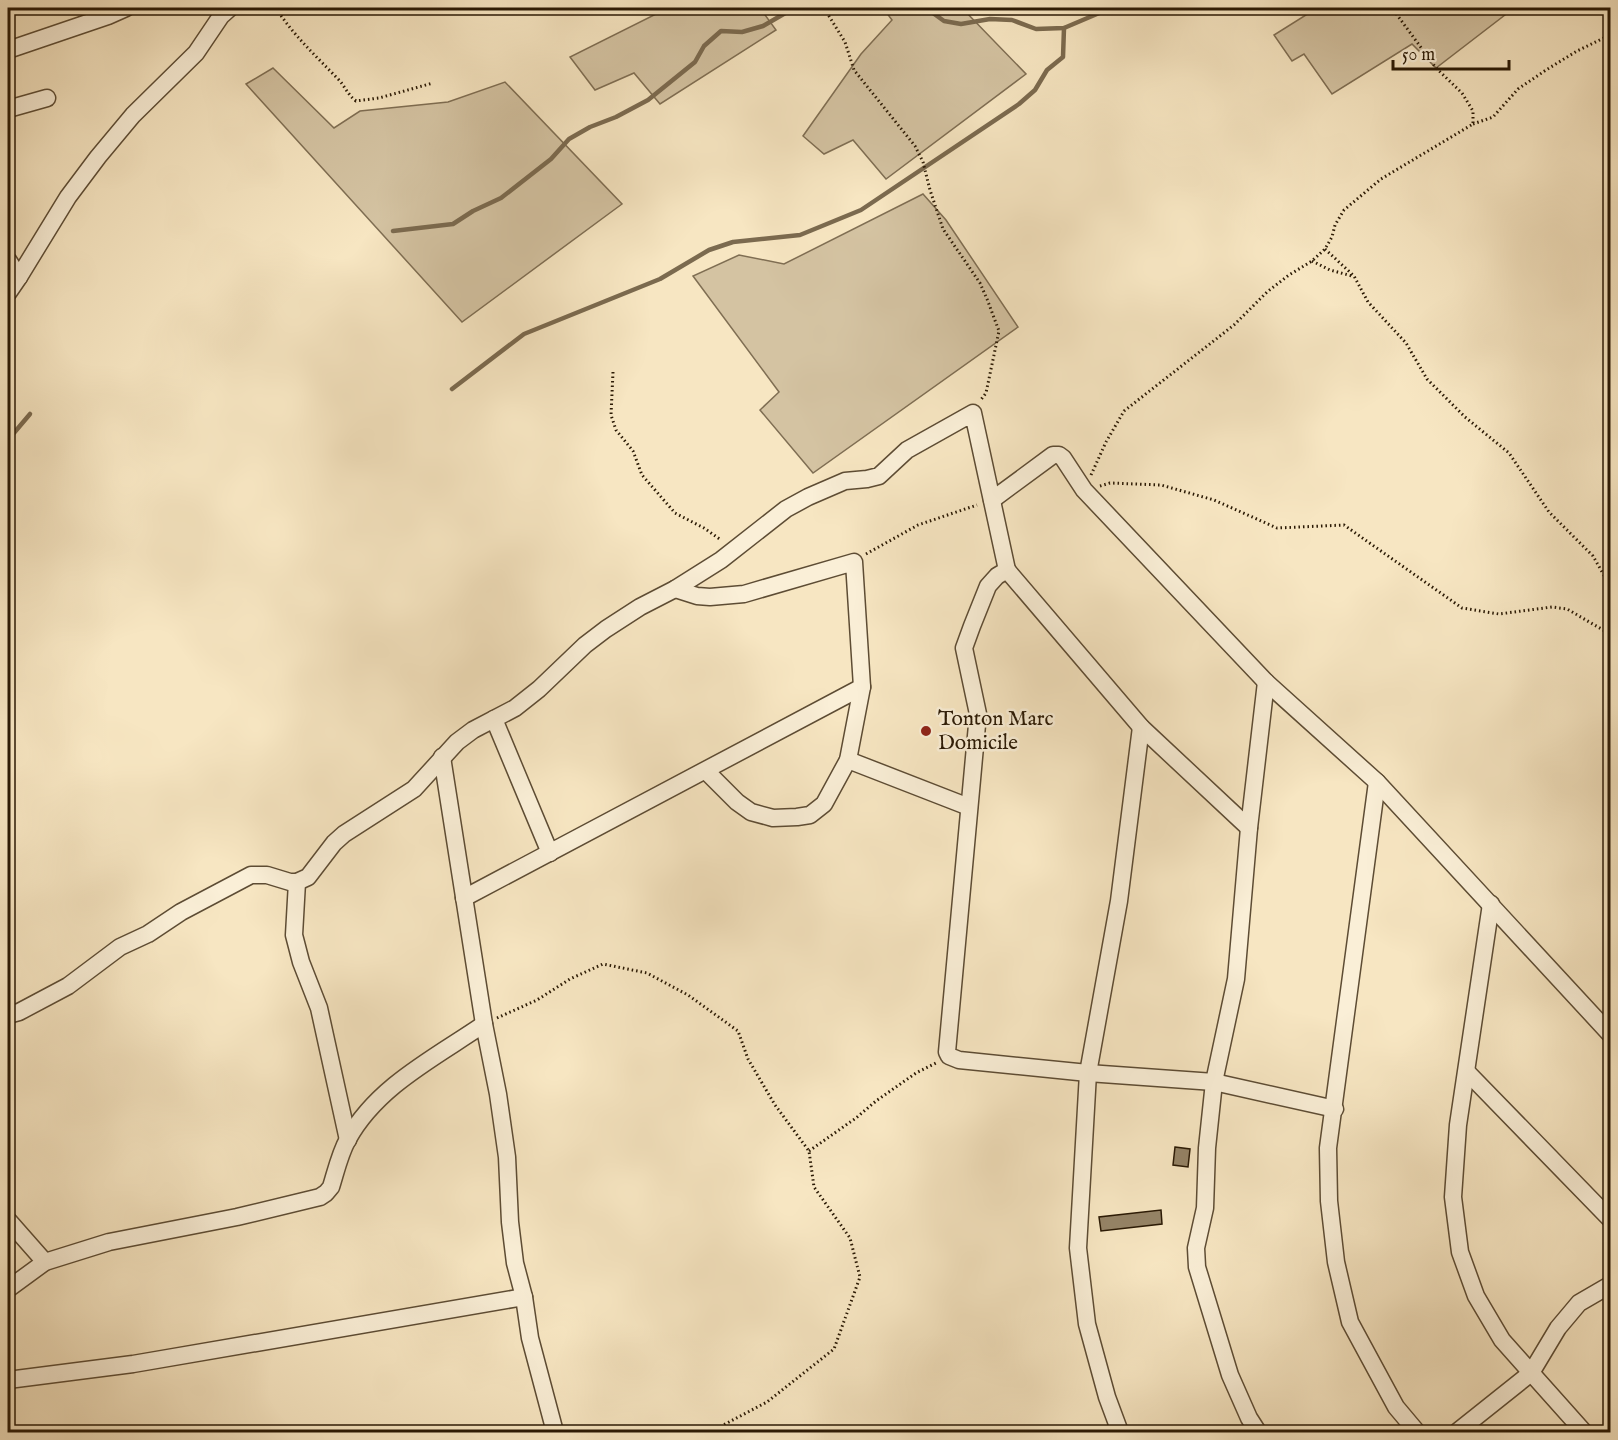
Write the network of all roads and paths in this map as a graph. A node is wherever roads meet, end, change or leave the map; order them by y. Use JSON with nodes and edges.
{"nodes":[{"id":1,"x":126,"y":8,"type":"edge"},
{"id":2,"x":230,"y":8,"type":"edge"},
{"id":3,"x":276,"y":8,"type":"edge"},
{"id":4,"x":824,"y":8,"type":"edge"},
{"id":5,"x":1392,"y":8,"type":"edge"},
{"id":6,"x":1611,"y":35,"type":"edge"},
{"id":7,"x":8,"y":50,"type":"edge"},
{"id":8,"x":433,"y":83,"type":"dead end"},
{"id":9,"x":47,"y":98,"type":"dead end"},
{"id":10,"x":8,"y":109,"type":"edge"},
{"id":11,"x":1473,"y":124,"type":"junction"},
{"id":12,"x":1325,"y":249,"type":"junction"},
{"id":13,"x":8,"y":260,"type":"edge"},
{"id":14,"x":1312,"y":261,"type":"junction"},
{"id":15,"x":1353,"y":276,"type":"junction"},
{"id":16,"x":19,"y":277,"type":"junction"},
{"id":17,"x":8,"y":293,"type":"edge"},
{"id":18,"x":613,"y":372,"type":"dead end"},
{"id":19,"x":973,"y":413,"type":"junction"},
{"id":20,"x":1084,"y":490,"type":"junction"},
{"id":21,"x":992,"y":500,"type":"junction"},
{"id":22,"x":735,"y":550,"type":"junction"},
{"id":23,"x":854,"y":562,"type":"junction"},
{"id":24,"x":1007,"y":570,"type":"junction"},
{"id":25,"x":675,"y":589,"type":"junction"},
{"id":26,"x":1611,"y":595,"type":"edge"},
{"id":27,"x":1611,"y":634,"type":"edge"},
{"id":28,"x":1266,"y":682,"type":"junction"},
{"id":29,"x":862,"y":687,"type":"junction"},
{"id":30,"x":494,"y":719,"type":"junction"},
{"id":31,"x":1141,"y":727,"type":"junction"},
{"id":32,"x":442,"y":757,"type":"junction"},
{"id":33,"x":848,"y":760,"type":"junction"},
{"id":34,"x":706,"y":771,"type":"junction"},
{"id":35,"x":1377,"y":782,"type":"junction"},
{"id":36,"x":969,"y":807,"type":"junction"},
{"id":37,"x":1250,"y":828,"type":"junction"},
{"id":38,"x":550,"y":853,"type":"junction"},
{"id":39,"x":297,"y":882,"type":"junction"},
{"id":40,"x":464,"y":898,"type":"junction"},
{"id":41,"x":1491,"y":904,"type":"junction"},
{"id":42,"x":8,"y":1015,"type":"edge"},
{"id":43,"x":484,"y":1024,"type":"junction"},
{"id":44,"x":1611,"y":1034,"type":"edge"},
{"id":45,"x":949,"y":1056,"type":"junction"},
{"id":46,"x":1088,"y":1073,"type":"junction"},
{"id":47,"x":1467,"y":1073,"type":"junction"},
{"id":48,"x":1214,"y":1082,"type":"junction"},
{"id":49,"x":1335,"y":1109,"type":"junction"},
{"id":50,"x":348,"y":1140,"type":"junction"},
{"id":51,"x":809,"y":1150,"type":"junction"},
{"id":52,"x":1611,"y":1219,"type":"edge"},
{"id":53,"x":8,"y":1220,"type":"edge"},
{"id":54,"x":45,"y":1262,"type":"junction"},
{"id":55,"x":1611,"y":1284,"type":"edge"},
{"id":56,"x":8,"y":1289,"type":"edge"},
{"id":57,"x":524,"y":1297,"type":"junction"},
{"id":58,"x":1531,"y":1373,"type":"junction"},
{"id":59,"x":8,"y":1380,"type":"edge"},
{"id":60,"x":555,"y":1432,"type":"edge"},
{"id":61,"x":710,"y":1432,"type":"edge"},
{"id":62,"x":1120,"y":1432,"type":"edge"},
{"id":63,"x":1258,"y":1432,"type":"edge"},
{"id":64,"x":1417,"y":1432,"type":"edge"},
{"id":65,"x":1457,"y":1432,"type":"edge"},
{"id":66,"x":1584,"y":1432,"type":"edge"}],
"edges":[{"from":1,"to":7,"type":"street"},
{"from":2,"to":16,"type":"street"},
{"from":3,"to":8,"type":"path"},
{"from":4,"to":19,"type":"path"},
{"from":5,"to":11,"type":"path"},
{"from":6,"to":11,"type":"path"},
{"from":9,"to":10,"type":"street"},
{"from":11,"to":12,"type":"path"},
{"from":12,"to":14,"type":"path"},
{"from":12,"to":15,"type":"path"},
{"from":13,"to":16,"type":"street"},
{"from":14,"to":15,"type":"path"},
{"from":14,"to":20,"type":"path"},
{"from":15,"to":26,"type":"path"},
{"from":16,"to":17,"type":"street"},
{"from":18,"to":22,"type":"path"},
{"from":19,"to":21,"type":"street"},
{"from":19,"to":22,"type":"street"},
{"from":20,"to":21,"type":"street"},
{"from":20,"to":27,"type":"path"},
{"from":20,"to":28,"type":"street"},
{"from":21,"to":23,"type":"path"},
{"from":21,"to":24,"type":"street"},
{"from":22,"to":25,"type":"street"},
{"from":23,"to":25,"type":"street"},
{"from":23,"to":29,"type":"street"},
{"from":24,"to":31,"type":"street"},
{"from":24,"to":36,"type":"street"},
{"from":25,"to":30,"type":"street"},
{"from":28,"to":35,"type":"street"},
{"from":28,"to":37,"type":"street"},
{"from":29,"to":33,"type":"street"},
{"from":29,"to":34,"type":"street"},
{"from":30,"to":32,"type":"street"},
{"from":30,"to":38,"type":"street"},
{"from":31,"to":37,"type":"street"},
{"from":31,"to":46,"type":"street"},
{"from":32,"to":39,"type":"street"},
{"from":32,"to":40,"type":"street"},
{"from":33,"to":34,"type":"street"},
{"from":33,"to":36,"type":"street"},
{"from":34,"to":38,"type":"street"},
{"from":35,"to":41,"type":"street"},
{"from":35,"to":49,"type":"street"},
{"from":36,"to":45,"type":"street"},
{"from":37,"to":48,"type":"street"},
{"from":38,"to":40,"type":"street"},
{"from":39,"to":42,"type":"street"},
{"from":39,"to":50,"type":"street"},
{"from":40,"to":43,"type":"street"},
{"from":41,"to":44,"type":"street"},
{"from":41,"to":47,"type":"street"},
{"from":43,"to":50,"type":"street"},
{"from":43,"to":51,"type":"path"},
{"from":43,"to":57,"type":"street"},
{"from":45,"to":46,"type":"street"},
{"from":45,"to":51,"type":"path"},
{"from":46,"to":48,"type":"street"},
{"from":46,"to":62,"type":"street"},
{"from":47,"to":52,"type":"street"},
{"from":47,"to":58,"type":"street"},
{"from":48,"to":49,"type":"street"},
{"from":48,"to":63,"type":"street"},
{"from":49,"to":64,"type":"street"},
{"from":50,"to":54,"type":"street"},
{"from":51,"to":61,"type":"path"},
{"from":53,"to":54,"type":"street"},
{"from":54,"to":56,"type":"street"},
{"from":55,"to":58,"type":"street"},
{"from":57,"to":59,"type":"street"},
{"from":57,"to":60,"type":"street"},
{"from":58,"to":65,"type":"street"},
{"from":58,"to":66,"type":"street"}]}
